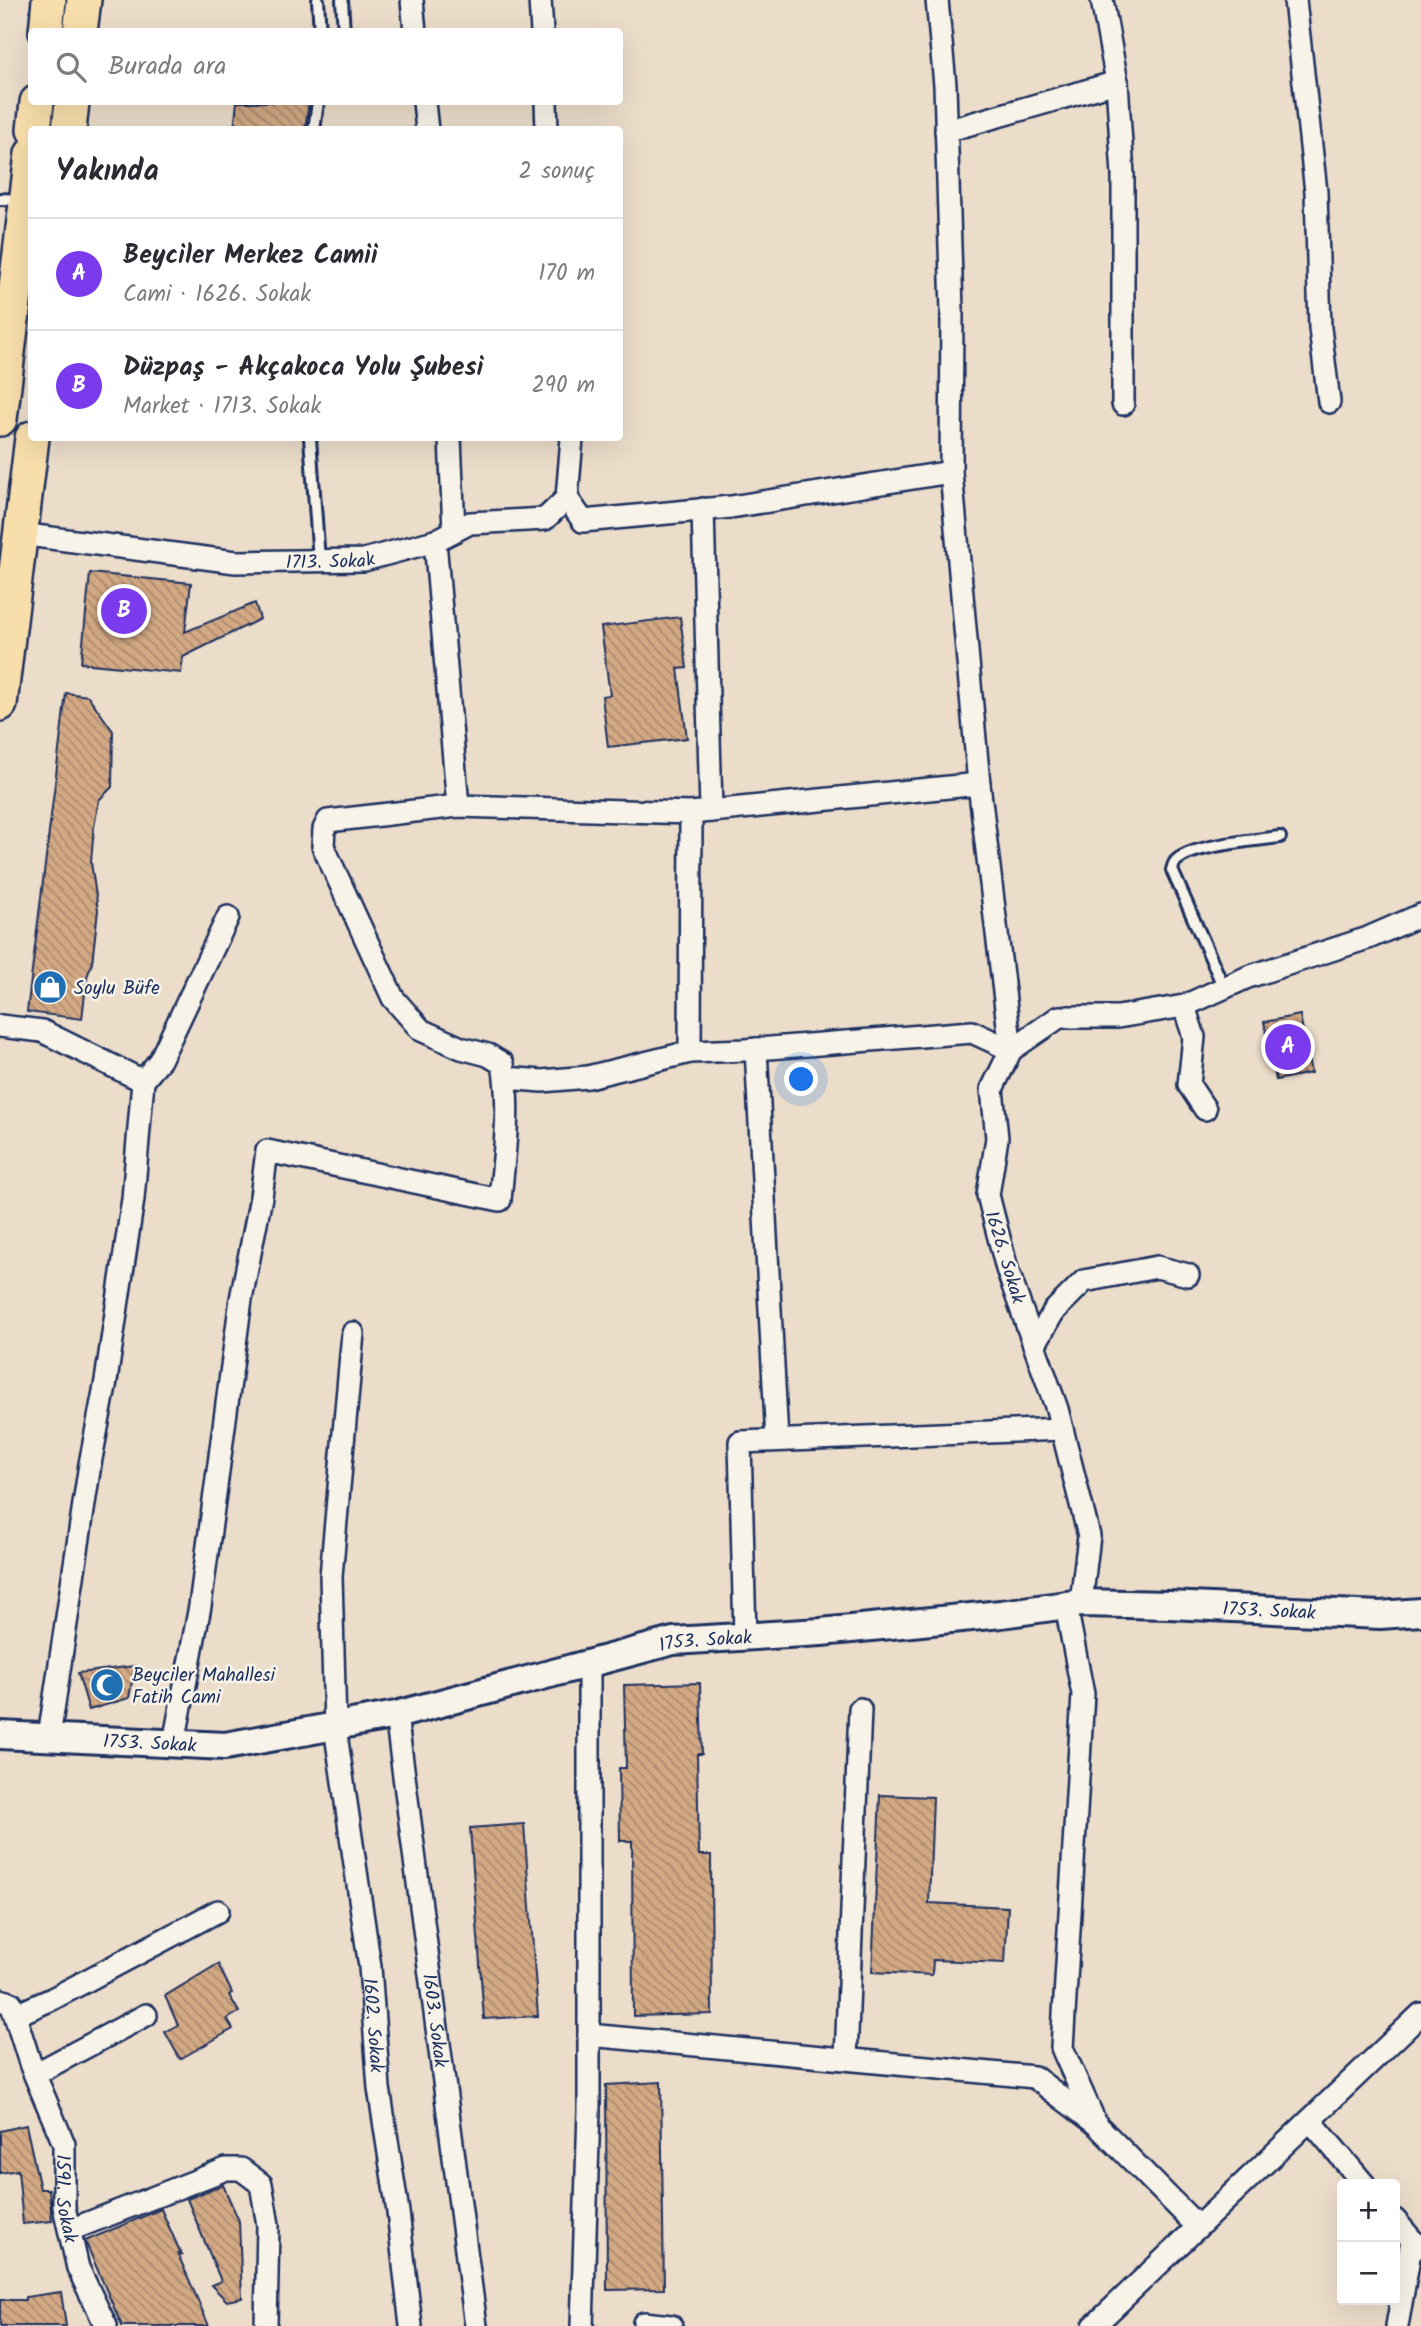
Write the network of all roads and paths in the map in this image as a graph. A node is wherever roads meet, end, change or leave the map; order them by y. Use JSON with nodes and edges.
{"nodes":[{"id":1,"x":49,"y":0,"type":"edge"},
{"id":2,"x":84,"y":0,"type":"edge"},
{"id":3,"x":318,"y":0,"type":"edge"},
{"id":4,"x":342,"y":0,"type":"edge"},
{"id":5,"x":412,"y":0,"type":"edge"},
{"id":6,"x":540,"y":0,"type":"edge"},
{"id":7,"x":936,"y":0,"type":"edge"},
{"id":8,"x":1102,"y":0,"type":"edge"},
{"id":9,"x":1295,"y":0,"type":"edge"},
{"id":10,"x":46,"y":28,"type":"edge"},
{"id":11,"x":80,"y":28,"type":"edge"},
{"id":12,"x":320,"y":28,"type":"edge"},
{"id":13,"x":344,"y":28,"type":"edge"},
{"id":14,"x":415,"y":28,"type":"edge"},
{"id":15,"x":542,"y":28,"type":"edge"},
{"id":16,"x":1117,"y":82,"type":"junction"},
{"id":17,"x":37,"y":105,"type":"edge"},
{"id":18,"x":72,"y":105,"type":"edge"},
{"id":19,"x":318,"y":105,"type":"edge"},
{"id":20,"x":424,"y":105,"type":"edge"},
{"id":21,"x":546,"y":105,"type":"edge"},
{"id":22,"x":34,"y":126,"type":"edge"},
{"id":23,"x":69,"y":126,"type":"edge"},
{"id":24,"x":315,"y":126,"type":"edge"},
{"id":25,"x":427,"y":126,"type":"edge"},
{"id":26,"x":547,"y":126,"type":"edge"},
{"id":27,"x":946,"y":131,"type":"junction"},
{"id":28,"x":28,"y":163,"type":"edge"},
{"id":29,"x":13,"y":200,"type":"edge"},
{"id":30,"x":1329,"y":402,"type":"dead end"},
{"id":31,"x":1123,"y":404,"type":"dead end"},
{"id":32,"x":0,"y":419,"type":"edge"},
{"id":33,"x":32,"y":441,"type":"edge"},
{"id":34,"x":310,"y":441,"type":"edge"},
{"id":35,"x":450,"y":441,"type":"edge"},
{"id":36,"x":572,"y":441,"type":"edge"},
{"id":37,"x":951,"y":472,"type":"junction"},
{"id":38,"x":567,"y":498,"type":"junction"},
{"id":39,"x":703,"y":509,"type":"junction"},
{"id":40,"x":454,"y":531,"type":"junction"},
{"id":41,"x":20,"y":534,"type":"junction"},
{"id":42,"x":435,"y":541,"type":"junction"},
{"id":43,"x":319,"y":560,"type":"junction"},
{"id":44,"x":0,"y":704,"type":"edge"},
{"id":45,"x":979,"y":784,"type":"junction"},
{"id":46,"x":458,"y":806,"type":"junction"},
{"id":47,"x":701,"y":812,"type":"junction"},
{"id":48,"x":1280,"y":837,"type":"dead end"},
{"id":49,"x":1421,"y":915,"type":"edge"},
{"id":50,"x":228,"y":917,"type":"dead end"},
{"id":51,"x":1224,"y":988,"type":"junction"},
{"id":52,"x":1184,"y":1006,"type":"junction"},
{"id":53,"x":0,"y":1026,"type":"edge"},
{"id":54,"x":756,"y":1049,"type":"junction"},
{"id":55,"x":1011,"y":1050,"type":"junction"},
{"id":56,"x":690,"y":1052,"type":"junction"},
{"id":57,"x":506,"y":1078,"type":"junction"},
{"id":58,"x":143,"y":1081,"type":"junction"},
{"id":59,"x":1205,"y":1109,"type":"dead end"},
{"id":60,"x":1188,"y":1275,"type":"dead end"},
{"id":61,"x":353,"y":1333,"type":"dead end"},
{"id":62,"x":1035,"y":1344,"type":"junction"},
{"id":63,"x":1062,"y":1429,"type":"junction"},
{"id":64,"x":777,"y":1440,"type":"junction"},
{"id":65,"x":1074,"y":1604,"type":"junction"},
{"id":66,"x":1421,"y":1612,"type":"edge"},
{"id":67,"x":745,"y":1636,"type":"junction"},
{"id":68,"x":589,"y":1663,"type":"junction"},
{"id":69,"x":860,"y":1709,"type":"dead end"},
{"id":70,"x":396,"y":1715,"type":"junction"},
{"id":71,"x":335,"y":1727,"type":"junction"},
{"id":72,"x":0,"y":1735,"type":"edge"},
{"id":73,"x":49,"y":1737,"type":"junction"},
{"id":74,"x":174,"y":1743,"type":"junction"},
{"id":75,"x":218,"y":1911,"type":"dead end"},
{"id":76,"x":0,"y":2000,"type":"edge"},
{"id":77,"x":16,"y":2014,"type":"junction"},
{"id":78,"x":1421,"y":2014,"type":"edge"},
{"id":79,"x":145,"y":2015,"type":"dead end"},
{"id":80,"x":589,"y":2035,"type":"junction"},
{"id":81,"x":1062,"y":2048,"type":"junction"},
{"id":82,"x":846,"y":2060,"type":"junction"},
{"id":83,"x":35,"y":2074,"type":"junction"},
{"id":84,"x":1034,"y":2077,"type":"junction"},
{"id":85,"x":1310,"y":2120,"type":"junction"},
{"id":86,"x":1096,"y":2124,"type":"junction"},
{"id":87,"x":1360,"y":2179,"type":"edge"},
{"id":88,"x":1400,"y":2225,"type":"edge"},
{"id":89,"x":1198,"y":2227,"type":"junction"},
{"id":90,"x":70,"y":2230,"type":"junction"},
{"id":91,"x":1416,"y":2243,"type":"edge"},
{"id":92,"x":644,"y":2323,"type":"dead end"},
{"id":93,"x":106,"y":2326,"type":"edge"},
{"id":94,"x":266,"y":2326,"type":"edge"},
{"id":95,"x":411,"y":2326,"type":"edge"},
{"id":96,"x":476,"y":2326,"type":"edge"},
{"id":97,"x":582,"y":2326,"type":"edge"},
{"id":98,"x":671,"y":2326,"type":"edge"},
{"id":99,"x":1094,"y":2326,"type":"edge"},
{"id":100,"x":1397,"y":2326,"type":"edge"}],
"edges":[{"from":1,"to":10,"type":"main road"},
{"from":2,"to":11,"type":"main road"},
{"from":3,"to":12,"type":"lane"},
{"from":4,"to":13,"type":"lane"},
{"from":5,"to":14,"type":"street"},
{"from":6,"to":15,"type":"street"},
{"from":7,"to":27,"type":"street"},
{"from":8,"to":16,"type":"street"},
{"from":9,"to":30,"type":"street"},
{"from":16,"to":27,"type":"street"},
{"from":16,"to":31,"type":"street"},
{"from":17,"to":22,"type":"main road"},
{"from":18,"to":23,"type":"main road"},
{"from":19,"to":24,"type":"lane"},
{"from":20,"to":25,"type":"street"},
{"from":21,"to":26,"type":"street"},
{"from":27,"to":37,"type":"street"},
{"from":28,"to":29,"type":"main road"},
{"from":29,"to":32,"type":"main road"},
{"from":33,"to":41,"type":"main road"},
{"from":34,"to":43,"type":"lane"},
{"from":35,"to":40,"type":"street"},
{"from":36,"to":38,"type":"street"},
{"from":37,"to":39,"type":"street"},
{"from":37,"to":45,"type":"street"},
{"from":38,"to":39,"type":"street"},
{"from":38,"to":40,"type":"street","name":"1713. Sokak"},
{"from":39,"to":47,"type":"street"},
{"from":40,"to":42,"type":"street","name":"1713. Sokak"},
{"from":41,"to":43,"type":"street","name":"1713. Sokak"},
{"from":41,"to":44,"type":"main road"},
{"from":42,"to":43,"type":"street","name":"1713. Sokak"},
{"from":42,"to":46,"type":"street"},
{"from":45,"to":47,"type":"street"},
{"from":45,"to":55,"type":"street"},
{"from":46,"to":47,"type":"street"},
{"from":46,"to":57,"type":"street"},
{"from":47,"to":56,"type":"street"},
{"from":48,"to":51,"type":"lane"},
{"from":49,"to":51,"type":"street","name":"1626. Sokak"},
{"from":50,"to":58,"type":"street"},
{"from":51,"to":52,"type":"street","name":"1626. Sokak"},
{"from":52,"to":55,"type":"street","name":"1626. Sokak"},
{"from":52,"to":59,"type":"street"},
{"from":53,"to":58,"type":"street"},
{"from":54,"to":55,"type":"street"},
{"from":54,"to":56,"type":"street"},
{"from":54,"to":64,"type":"street"},
{"from":55,"to":62,"type":"street","name":"1626. Sokak"},
{"from":56,"to":57,"type":"street"},
{"from":57,"to":74,"type":"street"},
{"from":58,"to":73,"type":"street"},
{"from":60,"to":62,"type":"street"},
{"from":61,"to":71,"type":"street","name":"1602. Sokak"},
{"from":62,"to":63,"type":"street","name":"1626. Sokak"},
{"from":63,"to":64,"type":"street"},
{"from":63,"to":65,"type":"street","name":"1626. Sokak"},
{"from":64,"to":67,"type":"street"},
{"from":65,"to":66,"type":"street","name":"1753. Sokak"},
{"from":65,"to":67,"type":"street","name":"1753. Sokak"},
{"from":65,"to":81,"type":"street","name":"1626. Sokak"},
{"from":67,"to":68,"type":"street","name":"1753. Sokak"},
{"from":68,"to":70,"type":"street","name":"1753. Sokak"},
{"from":68,"to":80,"type":"street"},
{"from":69,"to":82,"type":"street"},
{"from":70,"to":71,"type":"street","name":"1753. Sokak"},
{"from":70,"to":96,"type":"street","name":"1603. Sokak"},
{"from":71,"to":74,"type":"street","name":"1753. Sokak"},
{"from":71,"to":95,"type":"street","name":"1602. Sokak"},
{"from":72,"to":73,"type":"street","name":"1753. Sokak"},
{"from":73,"to":74,"type":"street","name":"1753. Sokak"},
{"from":75,"to":77,"type":"street"},
{"from":76,"to":77,"type":"street"},
{"from":77,"to":83,"type":"street","name":"1591. Sokak"},
{"from":78,"to":85,"type":"street"},
{"from":79,"to":83,"type":"street"},
{"from":80,"to":82,"type":"street"},
{"from":80,"to":97,"type":"street"},
{"from":81,"to":84,"type":"street"},
{"from":81,"to":86,"type":"street"},
{"from":82,"to":84,"type":"street"},
{"from":83,"to":90,"type":"street","name":"1591. Sokak"},
{"from":84,"to":86,"type":"street"},
{"from":85,"to":87,"type":"street"},
{"from":85,"to":89,"type":"street"},
{"from":86,"to":89,"type":"street"},
{"from":88,"to":91,"type":"street"},
{"from":89,"to":99,"type":"street"},
{"from":90,"to":93,"type":"street","name":"1591. Sokak"},
{"from":90,"to":94,"type":"street"},
{"from":91,"to":100,"type":"street"},
{"from":92,"to":98,"type":"street"}]}
